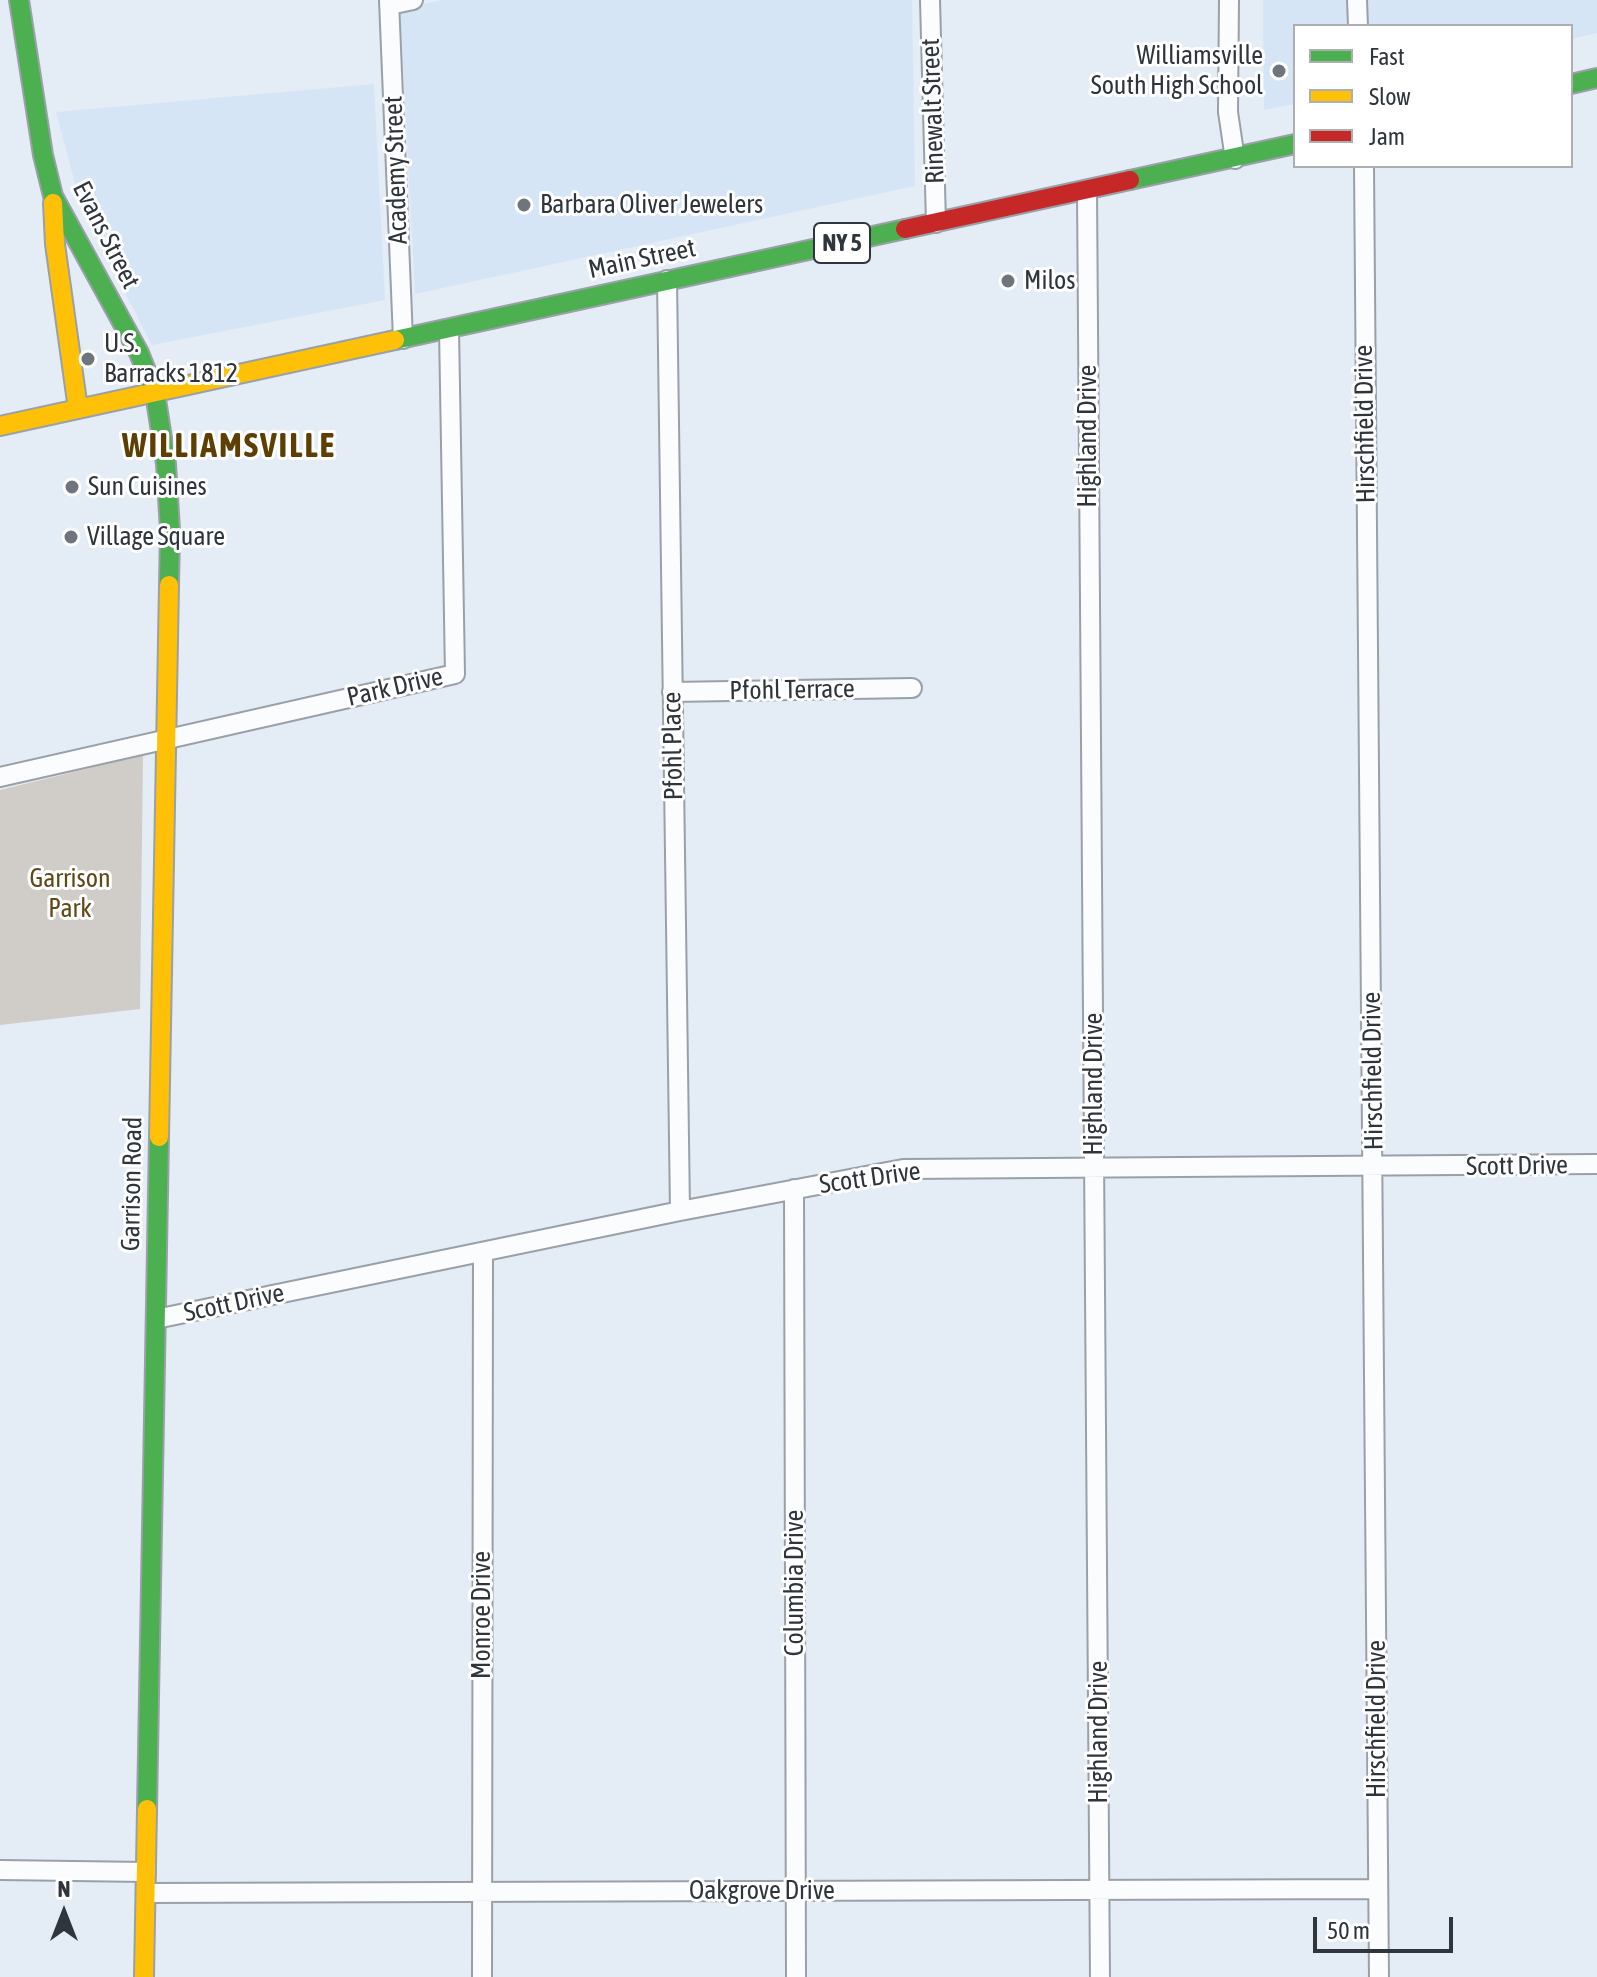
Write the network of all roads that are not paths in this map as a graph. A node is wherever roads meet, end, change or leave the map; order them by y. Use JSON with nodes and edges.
{"nodes":[{"id":1,"x":19,"y":0,"type":"edge"},
{"id":2,"x":413,"y":0,"type":"edge"},
{"id":3,"x":930,"y":0,"type":"edge"},
{"id":4,"x":1229,"y":0,"type":"edge"},
{"id":5,"x":1357,"y":0,"type":"edge"},
{"id":6,"x":390,"y":2,"type":"edge"},
{"id":7,"x":1358,"y":24,"type":"edge"},
{"id":8,"x":1597,"y":78,"type":"edge"},
{"id":9,"x":1573,"y":84,"type":"edge"},
{"id":10,"x":1293,"y":144,"type":"edge"},
{"id":11,"x":1235,"y":159,"type":"junction"},
{"id":12,"x":1364,"y":168,"type":"edge"},
{"id":13,"x":1087,"y":190,"type":"junction"},
{"id":14,"x":53,"y":196,"type":"junction"},
{"id":15,"x":936,"y":223,"type":"junction"},
{"id":16,"x":667,"y":280,"type":"junction"},
{"id":17,"x":449,"y":329,"type":"junction"},
{"id":18,"x":403,"y":339,"type":"junction"},
{"id":19,"x":155,"y":393,"type":"junction"},
{"id":20,"x":78,"y":409,"type":"junction"},
{"id":21,"x":0,"y":426,"type":"edge"},
{"id":22,"x":912,"y":688,"type":"dead end"},
{"id":23,"x":672,"y":692,"type":"junction"},
{"id":24,"x":166,"y":738,"type":"junction"},
{"id":25,"x":0,"y":777,"type":"edge"},
{"id":26,"x":1597,"y":1164,"type":"edge"},
{"id":27,"x":1374,"y":1167,"type":"junction"},
{"id":28,"x":1094,"y":1168,"type":"junction"},
{"id":29,"x":794,"y":1189,"type":"junction"},
{"id":30,"x":680,"y":1211,"type":"junction"},
{"id":31,"x":483,"y":1252,"type":"junction"},
{"id":32,"x":156,"y":1319,"type":"junction"},
{"id":33,"x":0,"y":1870,"type":"edge"},
{"id":34,"x":146,"y":1872,"type":"junction"},
{"id":35,"x":1378,"y":1889,"type":"junction"},
{"id":36,"x":795,"y":1890,"type":"junction"},
{"id":37,"x":481,"y":1891,"type":"junction"},
{"id":38,"x":1100,"y":1891,"type":"junction"},
{"id":39,"x":146,"y":1893,"type":"junction"},
{"id":40,"x":144,"y":1977,"type":"edge"},
{"id":41,"x":482,"y":1977,"type":"edge"},
{"id":42,"x":796,"y":1977,"type":"edge"},
{"id":43,"x":1100,"y":1977,"type":"edge"},
{"id":44,"x":1379,"y":1977,"type":"edge"}],
"edges":[{"from":1,"to":14,"type":"street","name":"Evans Street"},
{"from":2,"to":6,"type":"street"},
{"from":3,"to":15,"type":"street","name":"Rinewalt Street"},
{"from":4,"to":11,"type":"street"},
{"from":5,"to":7,"type":"street"},
{"from":6,"to":18,"type":"street","name":"Academy Street"},
{"from":8,"to":9,"type":"street"},
{"from":10,"to":11,"type":"street","name":"Main Street","number":"NY 5"},
{"from":11,"to":13,"type":"street","name":"Main Street","number":"NY 5"},
{"from":12,"to":27,"type":"street","name":"Hirschfield Drive"},
{"from":13,"to":15,"type":"street","name":"Main Street","number":"NY 5"},
{"from":13,"to":28,"type":"street","name":"Highland Drive"},
{"from":14,"to":19,"type":"street","name":"Evans Street"},
{"from":14,"to":20,"type":"street"},
{"from":15,"to":16,"type":"street","name":"Main Street","number":"NY 5"},
{"from":16,"to":17,"type":"street","name":"Main Street","number":"NY 5"},
{"from":16,"to":23,"type":"street","name":"Pfohl Place"},
{"from":17,"to":18,"type":"street","name":"Main Street","number":"NY 5"},
{"from":17,"to":24,"type":"street","name":"Park Drive"},
{"from":18,"to":19,"type":"street","name":"Main Street","number":"NY 5"},
{"from":19,"to":20,"type":"street","name":"Main Street","number":"NY 5"},
{"from":19,"to":24,"type":"street","name":"Garrison Road"},
{"from":20,"to":21,"type":"street","name":"Main Street","number":"NY 5"},
{"from":22,"to":23,"type":"street","name":"Pfohl Terrace"},
{"from":23,"to":30,"type":"street","name":"Pfohl Place"},
{"from":24,"to":25,"type":"street","name":"Park Drive"},
{"from":24,"to":32,"type":"street","name":"Garrison Road"},
{"from":26,"to":27,"type":"street","name":"Scott Drive"},
{"from":27,"to":28,"type":"street","name":"Scott Drive"},
{"from":27,"to":35,"type":"street","name":"Hirschfield Drive"},
{"from":28,"to":29,"type":"street","name":"Scott Drive"},
{"from":28,"to":38,"type":"street","name":"Highland Drive"},
{"from":29,"to":30,"type":"street","name":"Scott Drive"},
{"from":29,"to":36,"type":"street","name":"Columbia Drive"},
{"from":30,"to":31,"type":"street","name":"Scott Drive"},
{"from":31,"to":32,"type":"street","name":"Scott Drive"},
{"from":31,"to":37,"type":"street","name":"Monroe Drive"},
{"from":32,"to":34,"type":"street","name":"Garrison Road"},
{"from":33,"to":34,"type":"street"},
{"from":34,"to":39,"type":"street","name":"Garrison Road"},
{"from":35,"to":38,"type":"street","name":"Oakgrove Drive"},
{"from":35,"to":44,"type":"street","name":"Hirschfield Drive"},
{"from":36,"to":37,"type":"street","name":"Oakgrove Drive"},
{"from":36,"to":38,"type":"street","name":"Oakgrove Drive"},
{"from":36,"to":42,"type":"street","name":"Columbia Drive"},
{"from":37,"to":39,"type":"street","name":"Oakgrove Drive"},
{"from":37,"to":41,"type":"street","name":"Monroe Drive"},
{"from":38,"to":43,"type":"street","name":"Highland Drive"},
{"from":39,"to":40,"type":"street","name":"Garrison Road"}]}
